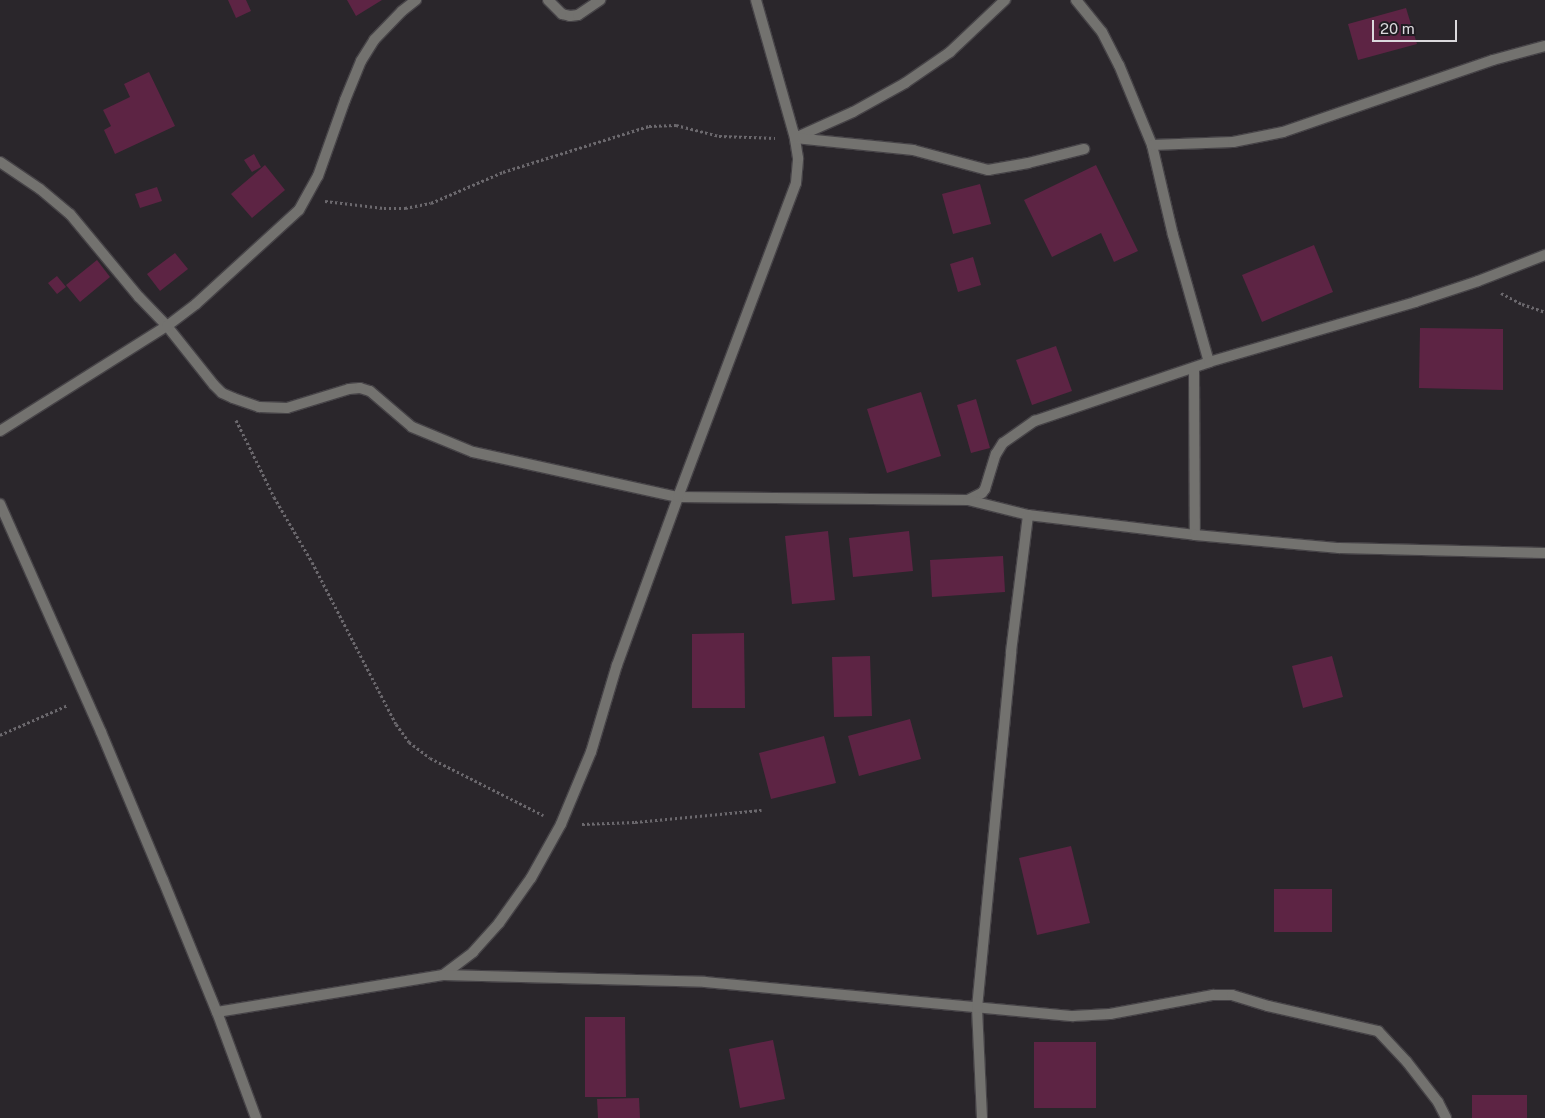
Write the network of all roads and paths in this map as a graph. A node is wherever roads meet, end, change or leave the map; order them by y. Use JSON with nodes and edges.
{"nodes":[{"id":1,"x":416,"y":0,"type":"edge"},
{"id":2,"x":548,"y":0,"type":"edge"},
{"id":3,"x":600,"y":0,"type":"edge"},
{"id":4,"x":756,"y":0,"type":"edge"},
{"id":5,"x":1005,"y":0,"type":"edge"},
{"id":6,"x":1076,"y":0,"type":"edge"},
{"id":7,"x":1545,"y":46,"type":"edge"},
{"id":8,"x":795,"y":138,"type":"junction"},
{"id":9,"x":1152,"y":145,"type":"junction"},
{"id":10,"x":1084,"y":149,"type":"dead end"},
{"id":11,"x":0,"y":162,"type":"edge"},
{"id":12,"x":307,"y":199,"type":"junction"},
{"id":13,"x":1545,"y":255,"type":"edge"},
{"id":14,"x":1478,"y":281,"type":"junction"},
{"id":15,"x":1545,"y":312,"type":"edge"},
{"id":16,"x":167,"y":326,"type":"junction"},
{"id":17,"x":1209,"y":362,"type":"junction"},
{"id":18,"x":1194,"y":368,"type":"junction"},
{"id":19,"x":222,"y":393,"type":"junction"},
{"id":20,"x":0,"y":431,"type":"edge"},
{"id":21,"x":678,"y":497,"type":"junction"},
{"id":22,"x":968,"y":500,"type":"junction"},
{"id":23,"x":0,"y":504,"type":"edge"},
{"id":24,"x":1028,"y":514,"type":"junction"},
{"id":25,"x":1194,"y":535,"type":"junction"},
{"id":26,"x":1545,"y":553,"type":"edge"},
{"id":27,"x":85,"y":698,"type":"junction"},
{"id":28,"x":0,"y":735,"type":"edge"},
{"id":29,"x":761,"y":810,"type":"dead end"},
{"id":30,"x":561,"y":824,"type":"junction"},
{"id":31,"x":443,"y":975,"type":"junction"},
{"id":32,"x":977,"y":1008,"type":"junction"},
{"id":33,"x":217,"y":1012,"type":"junction"},
{"id":34,"x":256,"y":1118,"type":"edge"},
{"id":35,"x":982,"y":1118,"type":"edge"},
{"id":36,"x":1446,"y":1118,"type":"edge"}],
"edges":[{"from":1,"to":12,"type":"street"},
{"from":2,"to":3,"type":"street"},
{"from":4,"to":8,"type":"street"},
{"from":5,"to":8,"type":"street"},
{"from":6,"to":9,"type":"street"},
{"from":7,"to":9,"type":"street"},
{"from":8,"to":10,"type":"street"},
{"from":8,"to":12,"type":"path"},
{"from":8,"to":21,"type":"street"},
{"from":9,"to":17,"type":"street"},
{"from":11,"to":16,"type":"street"},
{"from":12,"to":16,"type":"street"},
{"from":13,"to":14,"type":"street"},
{"from":14,"to":15,"type":"path"},
{"from":14,"to":17,"type":"street"},
{"from":16,"to":19,"type":"street"},
{"from":16,"to":20,"type":"street"},
{"from":17,"to":18,"type":"street"},
{"from":18,"to":22,"type":"street"},
{"from":18,"to":25,"type":"street"},
{"from":19,"to":21,"type":"street"},
{"from":19,"to":30,"type":"path"},
{"from":21,"to":22,"type":"street"},
{"from":21,"to":30,"type":"street"},
{"from":22,"to":24,"type":"street"},
{"from":23,"to":27,"type":"street"},
{"from":24,"to":25,"type":"street"},
{"from":24,"to":32,"type":"street"},
{"from":25,"to":26,"type":"street"},
{"from":27,"to":28,"type":"path"},
{"from":27,"to":33,"type":"street"},
{"from":29,"to":30,"type":"path"},
{"from":30,"to":31,"type":"street"},
{"from":31,"to":32,"type":"street"},
{"from":31,"to":33,"type":"street"},
{"from":32,"to":35,"type":"street"},
{"from":32,"to":36,"type":"street"},
{"from":33,"to":34,"type":"street"}]}
